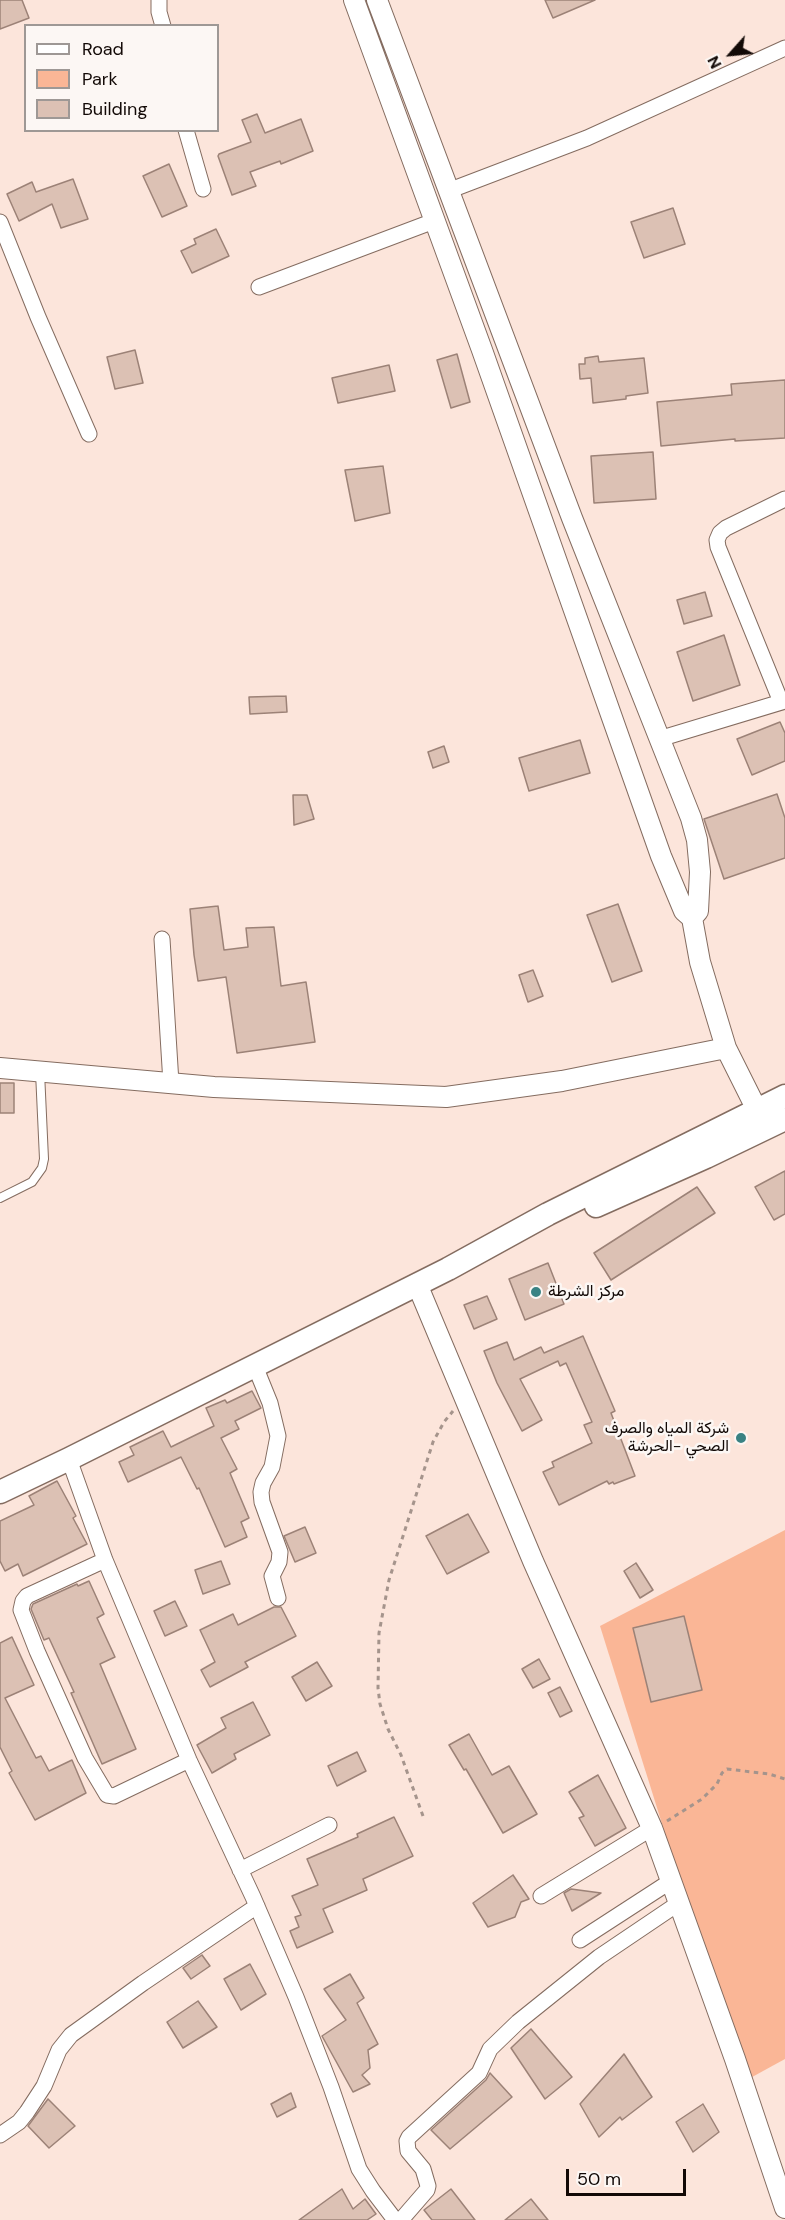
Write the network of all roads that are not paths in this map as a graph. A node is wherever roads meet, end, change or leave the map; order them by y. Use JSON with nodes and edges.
{"nodes":[{"id":1,"x":159,"y":0,"type":"edge"},
{"id":2,"x":354,"y":0,"type":"edge"},
{"id":3,"x":376,"y":0,"type":"edge"},
{"id":4,"x":162,"y":24,"type":"edge"},
{"id":5,"x":785,"y":48,"type":"edge"},
{"id":6,"x":187,"y":132,"type":"edge"},
{"id":7,"x":202,"y":189,"type":"dead end"},
{"id":8,"x":448,"y":191,"type":"junction"},
{"id":9,"x":434,"y":221,"type":"junction"},
{"id":10,"x":0,"y":222,"type":"edge"},
{"id":11,"x":259,"y":287,"type":"dead end"},
{"id":12,"x":90,"y":434,"type":"dead end"},
{"id":13,"x":553,"y":467,"type":"junction"},
{"id":14,"x":528,"y":479,"type":"junction"},
{"id":15,"x":785,"y":499,"type":"edge"},
{"id":16,"x":783,"y":701,"type":"edge"},
{"id":17,"x":659,"y":740,"type":"junction"},
{"id":18,"x":692,"y":918,"type":"junction"},
{"id":19,"x":162,"y":939,"type":"dead end"},
{"id":20,"x":726,"y":1048,"type":"junction"},
{"id":21,"x":0,"y":1068,"type":"edge"},
{"id":22,"x":39,"y":1071,"type":"junction"},
{"id":23,"x":171,"y":1083,"type":"junction"},
{"id":24,"x":785,"y":1096,"type":"edge"},
{"id":25,"x":770,"y":1120,"type":"edge"},
{"id":26,"x":0,"y":1198,"type":"edge"},
{"id":27,"x":417,"y":1284,"type":"junction"},
{"id":28,"x":255,"y":1366,"type":"junction"},
{"id":29,"x":69,"y":1459,"type":"junction"},
{"id":30,"x":0,"y":1492,"type":"edge"},
{"id":31,"x":105,"y":1560,"type":"junction"},
{"id":32,"x":278,"y":1598,"type":"dead end"},
{"id":33,"x":189,"y":1760,"type":"junction"},
{"id":34,"x":329,"y":1825,"type":"dead end"},
{"id":35,"x":652,"y":1828,"type":"junction"},
{"id":36,"x":240,"y":1870,"type":"junction"},
{"id":37,"x":671,"y":1881,"type":"junction"},
{"id":38,"x":541,"y":1896,"type":"dead end"},
{"id":39,"x":680,"y":1903,"type":"junction"},
{"id":40,"x":258,"y":1906,"type":"junction"},
{"id":41,"x":580,"y":1940,"type":"dead end"},
{"id":42,"x":0,"y":2135,"type":"edge"},
{"id":43,"x":785,"y":2208,"type":"edge"},
{"id":44,"x":395,"y":2220,"type":"edge"},
{"id":45,"x":401,"y":2220,"type":"edge"}],
"edges":[{"from":1,"to":4,"type":"street"},
{"from":2,"to":9,"type":"street"},
{"from":3,"to":8,"type":"street"},
{"from":5,"to":8,"type":"street"},
{"from":6,"to":7,"type":"street"},
{"from":8,"to":13,"type":"street"},
{"from":9,"to":11,"type":"street"},
{"from":9,"to":14,"type":"street"},
{"from":10,"to":12,"type":"street"},
{"from":13,"to":14,"type":"street"},
{"from":13,"to":17,"type":"street"},
{"from":14,"to":18,"type":"street"},
{"from":15,"to":16,"type":"street"},
{"from":16,"to":17,"type":"street"},
{"from":17,"to":18,"type":"street"},
{"from":18,"to":20,"type":"street"},
{"from":19,"to":23,"type":"street"},
{"from":20,"to":23,"type":"street"},
{"from":20,"to":25,"type":"street"},
{"from":21,"to":22,"type":"street"},
{"from":22,"to":23,"type":"street"},
{"from":22,"to":26,"type":"lane"},
{"from":24,"to":25,"type":"main road"},
{"from":25,"to":27,"type":"main road"},
{"from":27,"to":28,"type":"main road"},
{"from":27,"to":35,"type":"street"},
{"from":28,"to":29,"type":"main road"},
{"from":28,"to":32,"type":"street"},
{"from":29,"to":30,"type":"main road"},
{"from":29,"to":31,"type":"street"},
{"from":31,"to":33,"type":"street"},
{"from":31,"to":33,"type":"street"},
{"from":33,"to":36,"type":"street"},
{"from":34,"to":36,"type":"street"},
{"from":35,"to":37,"type":"street"},
{"from":35,"to":38,"type":"street"},
{"from":36,"to":40,"type":"street"},
{"from":37,"to":39,"type":"street"},
{"from":37,"to":41,"type":"street"},
{"from":39,"to":43,"type":"street"},
{"from":39,"to":45,"type":"street"},
{"from":40,"to":42,"type":"street"},
{"from":40,"to":44,"type":"street"}]}
